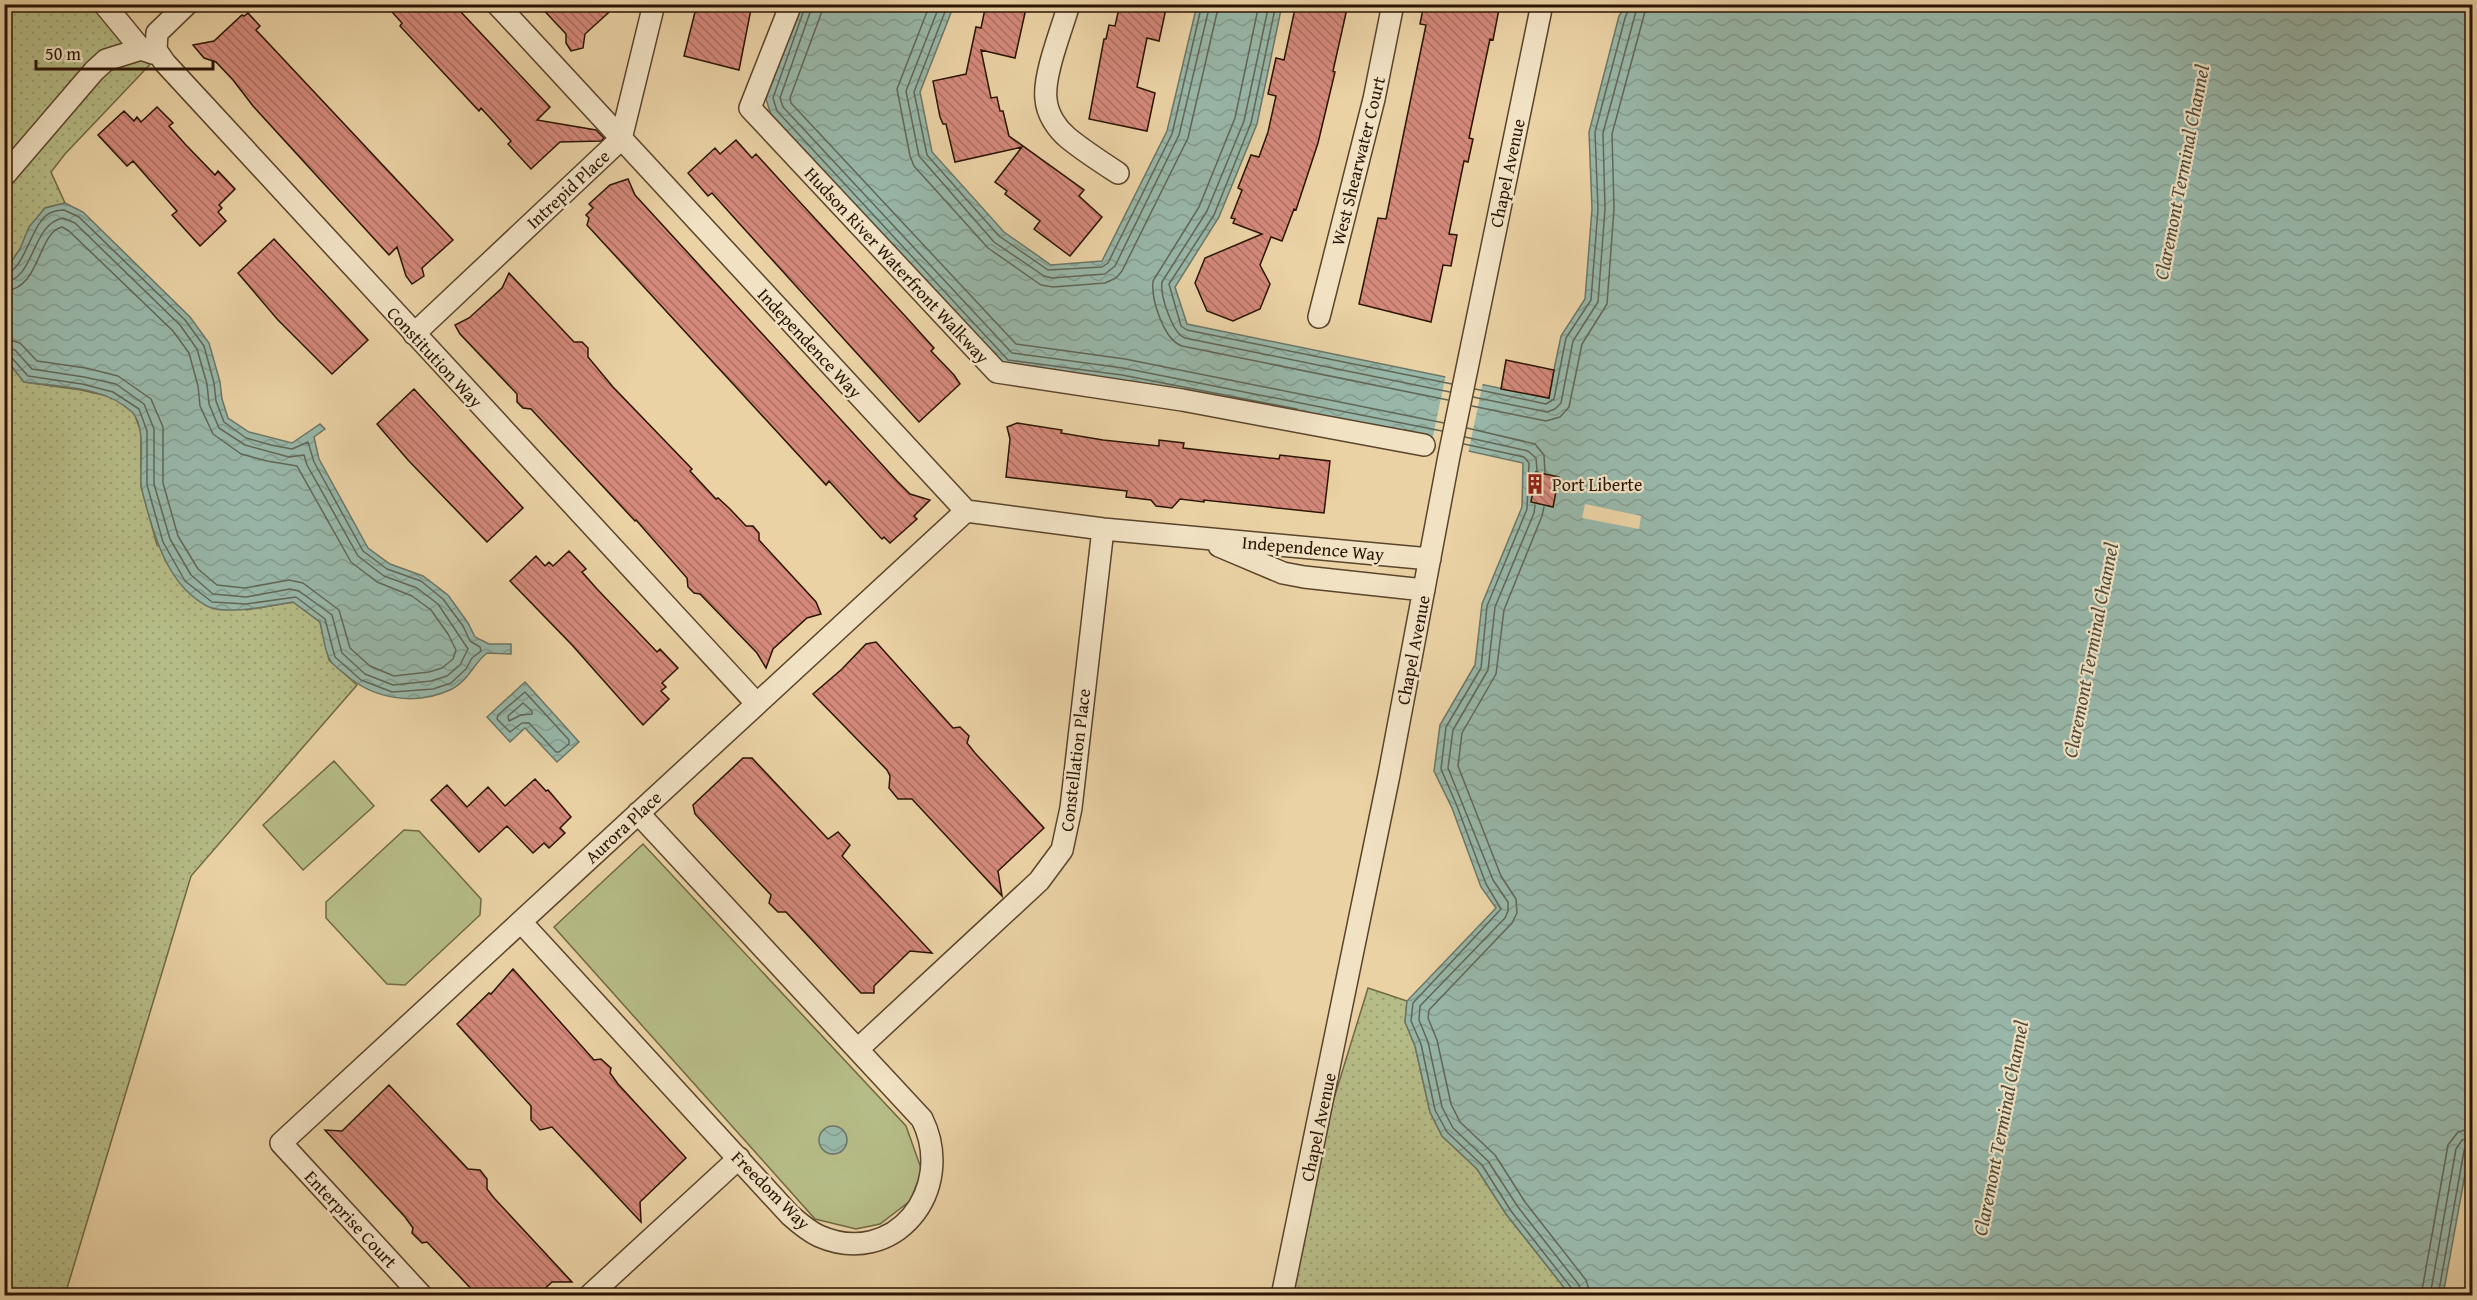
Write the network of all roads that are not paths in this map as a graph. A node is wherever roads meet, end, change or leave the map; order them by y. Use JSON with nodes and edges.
{"nodes":[{"id":1,"x":104,"y":4,"type":"edge"},
{"id":2,"x":187,"y":4,"type":"edge"},
{"id":3,"x":497,"y":4,"type":"edge"},
{"id":4,"x":654,"y":4,"type":"edge"},
{"id":5,"x":791,"y":4,"type":"edge"},
{"id":6,"x":1069,"y":4,"type":"edge"},
{"id":7,"x":1393,"y":4,"type":"edge"},
{"id":8,"x":1542,"y":4,"type":"edge"},
{"id":9,"x":150,"y":52,"type":"junction"},
{"id":10,"x":621,"y":139,"type":"junction"},
{"id":11,"x":1118,"y":173,"type":"dead end"},
{"id":12,"x":4,"y":176,"type":"edge"},
{"id":13,"x":1319,"y":317,"type":"dead end"},
{"id":14,"x":414,"y":334,"type":"junction"},
{"id":15,"x":1424,"y":445,"type":"dead end"},
{"id":16,"x":966,"y":512,"type":"junction"},
{"id":17,"x":1103,"y":529,"type":"junction"},
{"id":18,"x":1196,"y":538,"type":"junction"},
{"id":19,"x":1430,"y":559,"type":"junction"},
{"id":20,"x":1424,"y":590,"type":"junction"},
{"id":21,"x":757,"y":704,"type":"junction"},
{"id":22,"x":638,"y":813,"type":"junction"},
{"id":23,"x":521,"y":922,"type":"junction"},
{"id":24,"x":858,"y":1049,"type":"junction"},
{"id":25,"x":281,"y":1143,"type":"joint"},
{"id":26,"x":739,"y":1158,"type":"junction"},
{"id":27,"x":422,"y":1296,"type":"edge"},
{"id":28,"x":589,"y":1296,"type":"edge"},
{"id":29,"x":1282,"y":1296,"type":"edge"}],
"edges":[{"from":1,"to":9,"type":"street"},
{"from":2,"to":9,"type":"street"},
{"from":3,"to":10,"type":"street","name":"Independence Way"},
{"from":4,"to":10,"type":"street","name":"Intrepid Place"},
{"from":5,"to":15,"type":"street","name":"Hudson River Waterfront Walkway"},
{"from":6,"to":11,"type":"street"},
{"from":7,"to":13,"type":"street","name":"West Shearwater Court"},
{"from":8,"to":19,"type":"street","name":"Chapel Avenue"},
{"from":9,"to":12,"type":"street"},
{"from":9,"to":14,"type":"street","name":"Constitution Way"},
{"from":10,"to":14,"type":"street","name":"Intrepid Place"},
{"from":10,"to":16,"type":"street","name":"Independence Way"},
{"from":14,"to":21,"type":"street","name":"Constitution Way"},
{"from":16,"to":17,"type":"street","name":"Independence Way"},
{"from":16,"to":21,"type":"street","name":"Aurora Place"},
{"from":17,"to":18,"type":"street","name":"Independence Way"},
{"from":17,"to":24,"type":"street","name":"Constellation Place"},
{"from":18,"to":19,"type":"street","name":"Independence Way"},
{"from":18,"to":20,"type":"street","name":"Independence Way"},
{"from":19,"to":20,"type":"street","name":"Chapel Avenue"},
{"from":20,"to":29,"type":"street","name":"Chapel Avenue"},
{"from":21,"to":22,"type":"street","name":"Aurora Place"},
{"from":22,"to":23,"type":"street","name":"Aurora Place"},
{"from":22,"to":24,"type":"street","name":"Freedom Way"},
{"from":23,"to":25,"type":"street","name":"Aurora Place"},
{"from":23,"to":26,"type":"street","name":"Freedom Way"},
{"from":24,"to":26,"type":"street","name":"Freedom Way"},
{"from":25,"to":27,"type":"street","name":"Enterprise Court"},
{"from":26,"to":28,"type":"street"}]}
